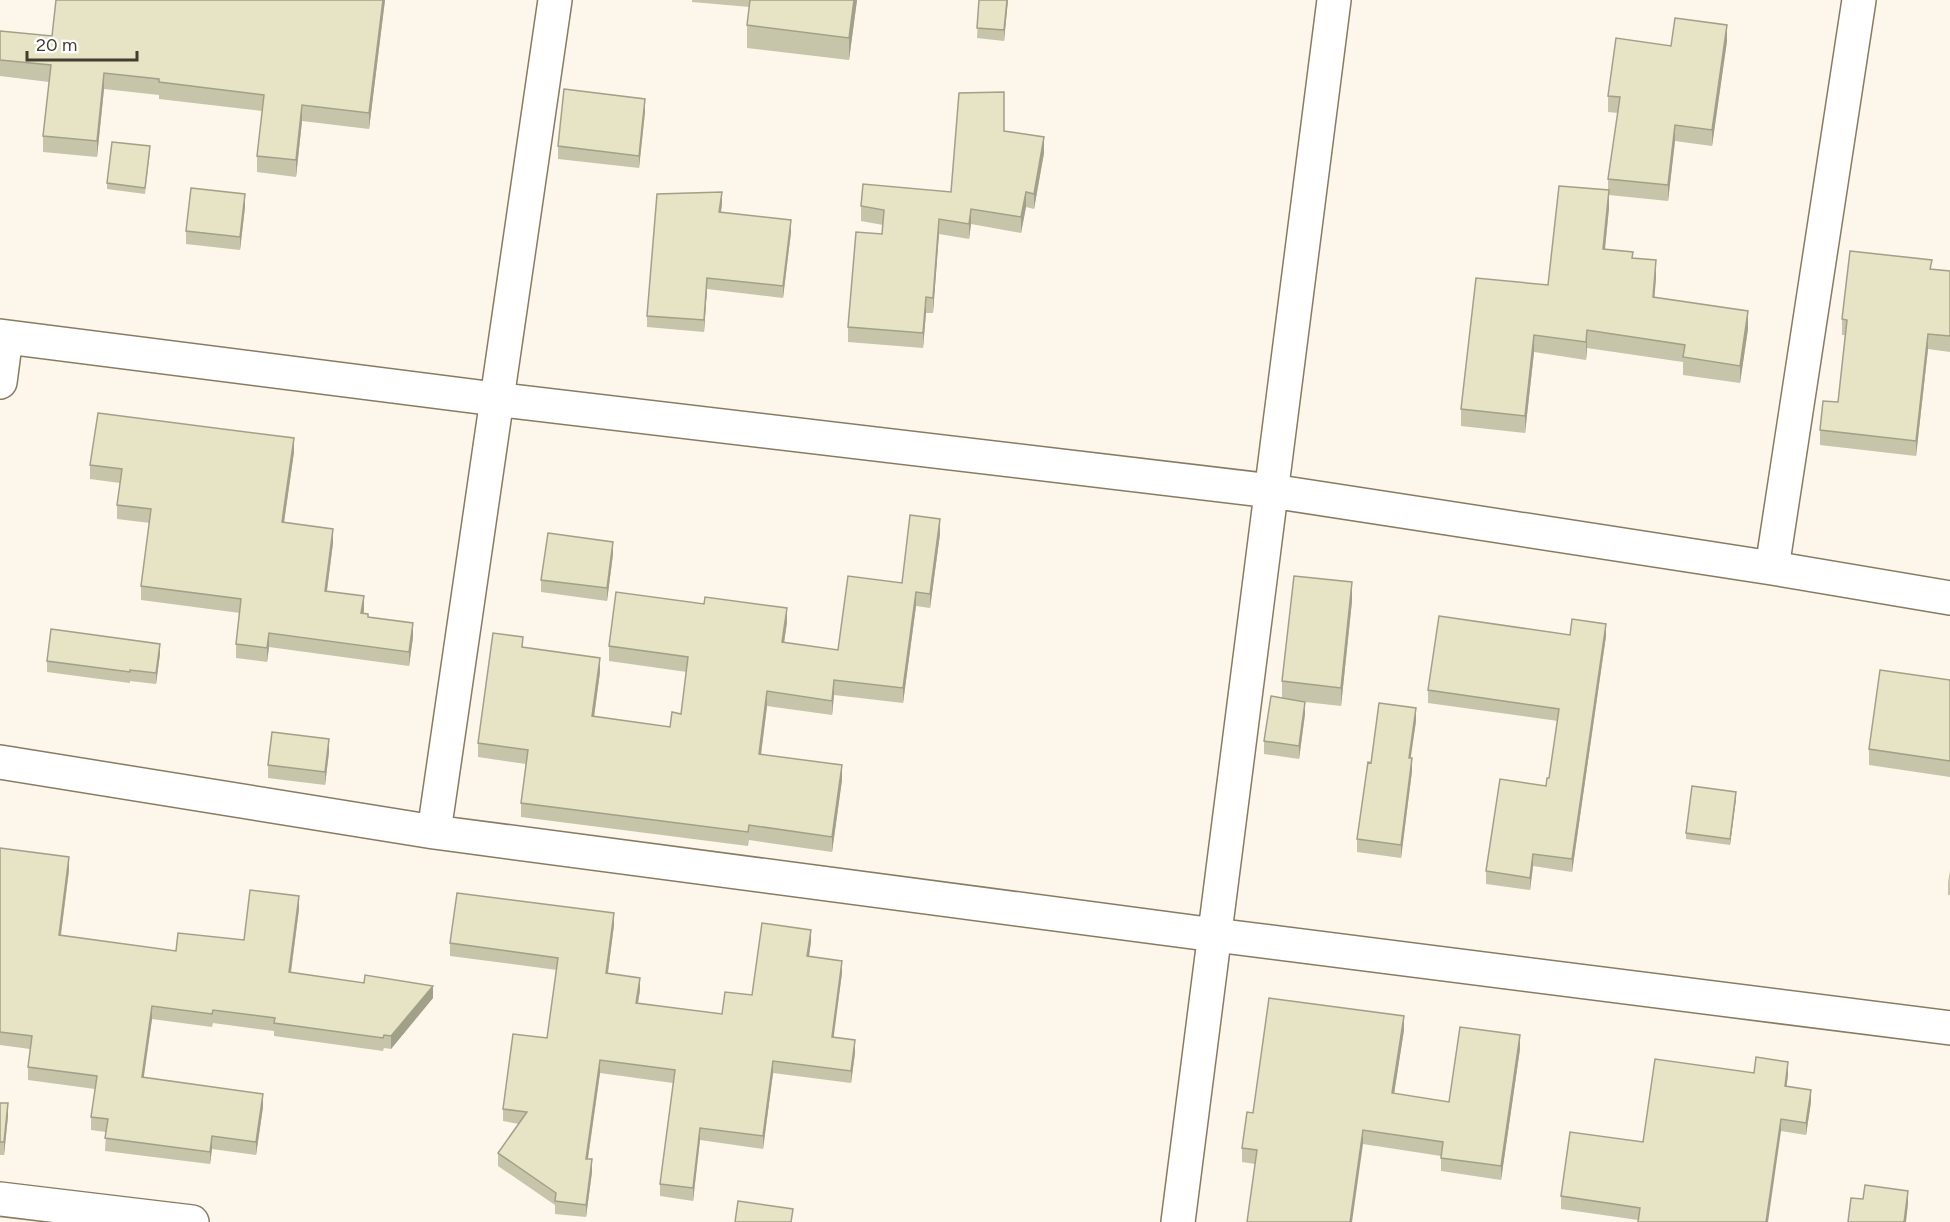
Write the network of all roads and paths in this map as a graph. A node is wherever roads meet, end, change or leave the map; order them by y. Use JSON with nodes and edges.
{"nodes":[{"id":1,"x":555,"y":0,"type":"edge"},
{"id":2,"x":1334,"y":0,"type":"edge"},
{"id":3,"x":1859,"y":0,"type":"edge"},
{"id":4,"x":3,"y":336,"type":"edge"},
{"id":5,"x":0,"y":382,"type":"edge"},
{"id":6,"x":495,"y":399,"type":"junction"},
{"id":7,"x":1272,"y":491,"type":"junction"},
{"id":8,"x":1772,"y":568,"type":"junction"},
{"id":9,"x":1950,"y":598,"type":"edge"},
{"id":10,"x":0,"y":762,"type":"edge"},
{"id":11,"x":434,"y":832,"type":"junction"},
{"id":12,"x":1215,"y":936,"type":"junction"},
{"id":13,"x":1950,"y":1028,"type":"edge"},
{"id":14,"x":0,"y":1199,"type":"edge"},
{"id":15,"x":192,"y":1222,"type":"edge"},
{"id":16,"x":1178,"y":1222,"type":"edge"}],
"edges":[{"from":1,"to":6,"type":"street"},
{"from":2,"to":7,"type":"street"},
{"from":3,"to":8,"type":"street"},
{"from":4,"to":5,"type":"street"},
{"from":4,"to":6,"type":"street"},
{"from":6,"to":7,"type":"street"},
{"from":6,"to":11,"type":"street"},
{"from":7,"to":8,"type":"street"},
{"from":7,"to":12,"type":"street"},
{"from":8,"to":9,"type":"street"},
{"from":10,"to":11,"type":"street"},
{"from":11,"to":12,"type":"street"},
{"from":12,"to":13,"type":"street"},
{"from":12,"to":16,"type":"street"},
{"from":14,"to":15,"type":"street"}]}
